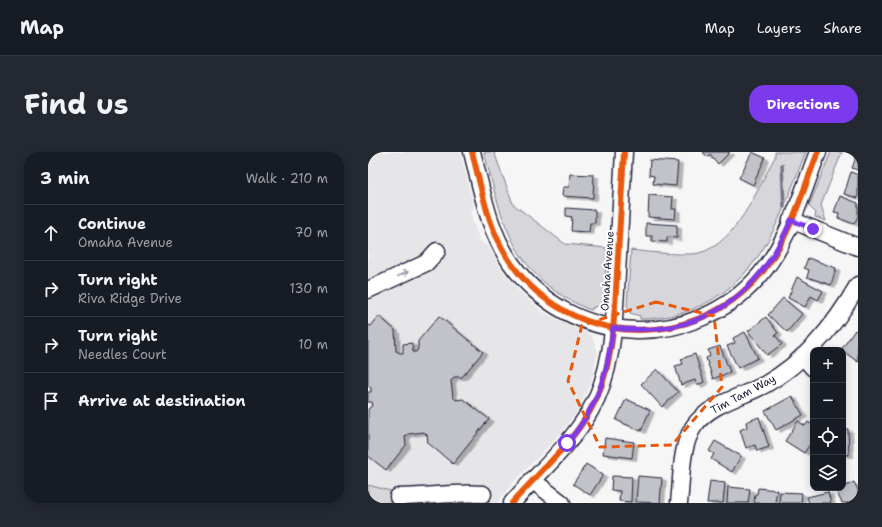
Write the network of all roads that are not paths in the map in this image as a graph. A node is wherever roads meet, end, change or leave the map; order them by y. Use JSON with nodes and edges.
{"nodes":[{"id":1,"x":472,"y":152,"type":"edge"},
{"id":2,"x":624,"y":152,"type":"edge"},
{"id":3,"x":818,"y":152,"type":"edge"},
{"id":4,"x":791,"y":220,"type":"junction"},
{"id":5,"x":858,"y":247,"type":"edge"},
{"id":6,"x":437,"y":251,"type":"dead end"},
{"id":7,"x":858,"y":285,"type":"edge"},
{"id":8,"x":368,"y":290,"type":"edge"},
{"id":9,"x":613,"y":328,"type":"junction"},
{"id":10,"x":808,"y":362,"type":"edge"},
{"id":11,"x":532,"y":480,"type":"junction"},
{"id":12,"x":483,"y":494,"type":"dead end"},
{"id":13,"x":398,"y":497,"type":"dead end"},
{"id":14,"x":512,"y":503,"type":"edge"},
{"id":15,"x":562,"y":503,"type":"edge"},
{"id":16,"x":679,"y":503,"type":"edge"}],
"edges":[{"from":1,"to":9,"type":"street"},
{"from":2,"to":9,"type":"street","name":"Omaha Avenue"},
{"from":3,"to":4,"type":"street"},
{"from":4,"to":5,"type":"street"},
{"from":4,"to":9,"type":"street"},
{"from":8,"to":6,"type":"street","one_way":true},
{"from":7,"to":10,"type":"street","name":"Tim Tam Way"},
{"from":9,"to":11,"type":"street","name":"Omaha Avenue"},
{"from":10,"to":16,"type":"street","name":"Tim Tam Way"},
{"from":11,"to":14,"type":"street","name":"Omaha Avenue"},
{"from":11,"to":15,"type":"street"},
{"from":12,"to":13,"type":"street"}]}
